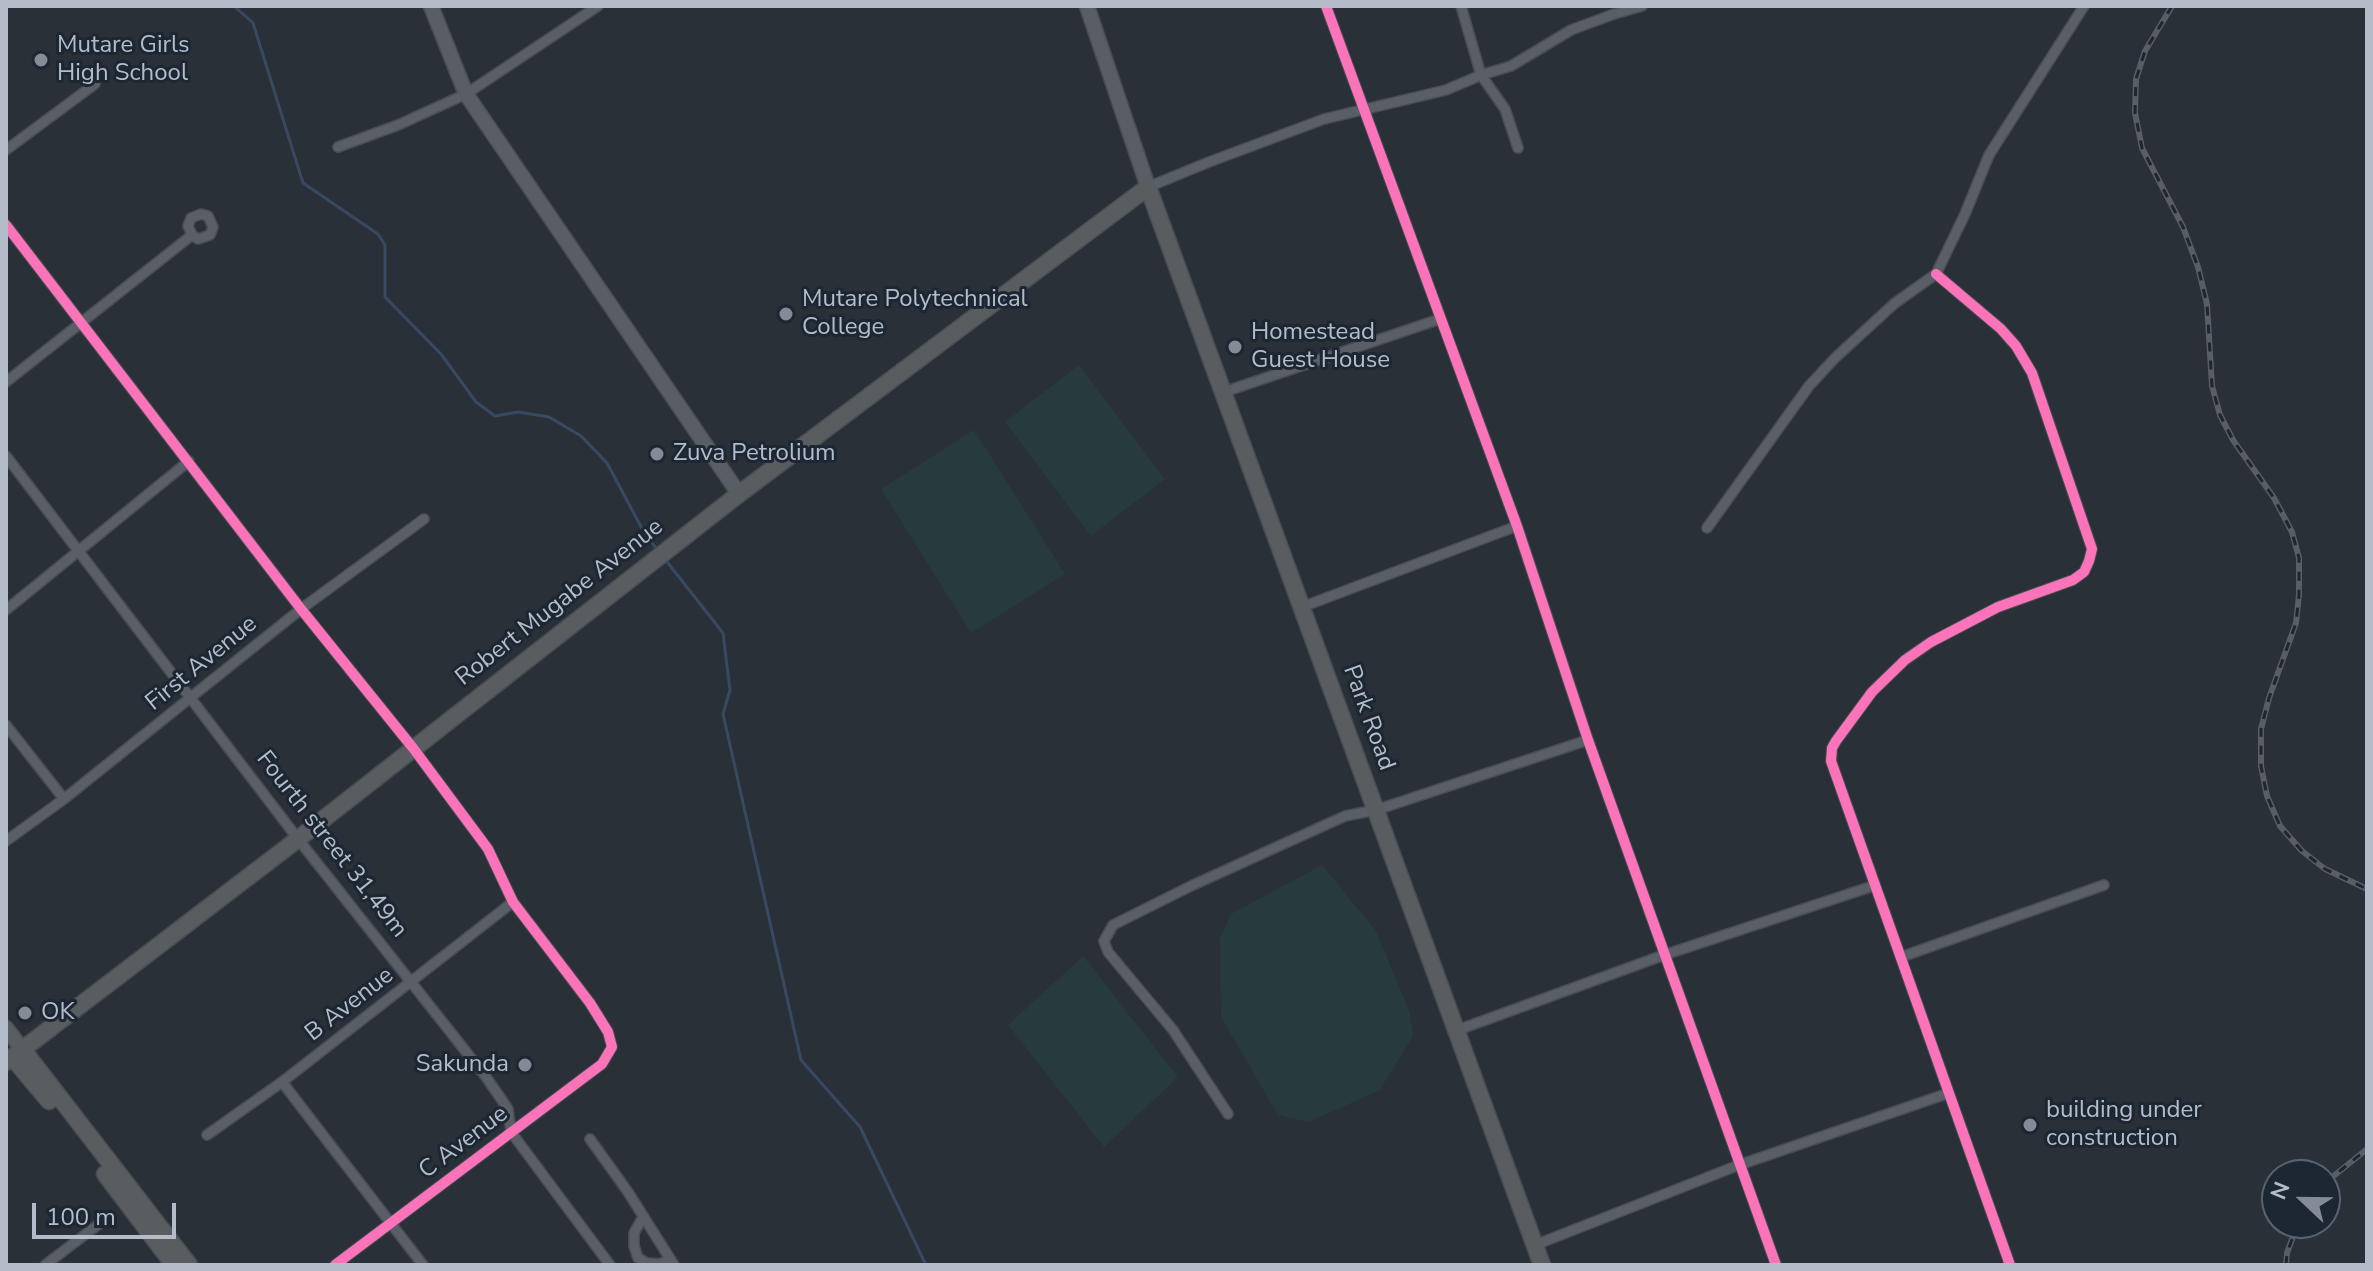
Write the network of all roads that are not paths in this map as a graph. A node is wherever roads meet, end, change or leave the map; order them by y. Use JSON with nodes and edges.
{"nodes":[{"id":1,"x":431,"y":6,"type":"edge"},
{"id":2,"x":598,"y":6,"type":"edge"},
{"id":3,"x":1087,"y":6,"type":"edge"},
{"id":4,"x":1326,"y":6,"type":"edge"},
{"id":5,"x":1461,"y":6,"type":"edge"},
{"id":6,"x":1642,"y":6,"type":"edge"},
{"id":7,"x":2084,"y":6,"type":"edge"},
{"id":8,"x":1481,"y":75,"type":"junction"},
{"id":9,"x":95,"y":84,"type":"dead end"},
{"id":10,"x":466,"y":94,"type":"junction"},
{"id":11,"x":1363,"y":110,"type":"junction"},
{"id":12,"x":338,"y":147,"type":"dead end"},
{"id":13,"x":1518,"y":148,"type":"dead end"},
{"id":14,"x":6,"y":150,"type":"edge"},
{"id":15,"x":1148,"y":187,"type":"junction"},
{"id":16,"x":6,"y":225,"type":"edge"},
{"id":17,"x":192,"y":235,"type":"dead end"},
{"id":18,"x":1936,"y":274,"type":"junction"},
{"id":19,"x":1440,"y":319,"type":"junction"},
{"id":20,"x":81,"y":321,"type":"junction"},
{"id":21,"x":6,"y":382,"type":"edge"},
{"id":22,"x":1224,"y":392,"type":"junction"},
{"id":23,"x":6,"y":456,"type":"edge"},
{"id":24,"x":189,"y":461,"type":"junction"},
{"id":25,"x":739,"y":494,"type":"junction"},
{"id":26,"x":424,"y":519,"type":"dead end"},
{"id":27,"x":1517,"y":526,"type":"junction"},
{"id":28,"x":1707,"y":528,"type":"dead end"},
{"id":29,"x":79,"y":549,"type":"junction"},
{"id":30,"x":1302,"y":607,"type":"junction"},
{"id":31,"x":301,"y":609,"type":"junction"},
{"id":32,"x":6,"y":610,"type":"edge"},
{"id":33,"x":192,"y":698,"type":"junction"},
{"id":34,"x":6,"y":725,"type":"edge"},
{"id":35,"x":1588,"y":740,"type":"junction"},
{"id":36,"x":413,"y":748,"type":"junction"},
{"id":37,"x":64,"y":799,"type":"junction"},
{"id":38,"x":1376,"y":810,"type":"junction"},
{"id":39,"x":298,"y":839,"type":"junction"},
{"id":40,"x":6,"y":841,"type":"edge"},
{"id":41,"x":2104,"y":885,"type":"dead end"},
{"id":42,"x":1873,"y":886,"type":"junction"},
{"id":43,"x":513,"y":902,"type":"junction"},
{"id":44,"x":1664,"y":955,"type":"junction"},
{"id":45,"x":1901,"y":957,"type":"junction"},
{"id":46,"x":413,"y":982,"type":"junction"},
{"id":47,"x":6,"y":1028,"type":"edge"},
{"id":48,"x":1455,"y":1031,"type":"junction"},
{"id":49,"x":12,"y":1055,"type":"edge"},
{"id":50,"x":282,"y":1082,"type":"junction"},
{"id":51,"x":1949,"y":1093,"type":"junction"},
{"id":52,"x":1228,"y":1114,"type":"dead end"},
{"id":53,"x":511,"y":1132,"type":"junction"},
{"id":54,"x":207,"y":1135,"type":"dead end"},
{"id":55,"x":590,"y":1139,"type":"dead end"},
{"id":56,"x":1739,"y":1165,"type":"junction"},
{"id":57,"x":643,"y":1217,"type":"junction"},
{"id":58,"x":99,"y":1224,"type":"dead end"},
{"id":59,"x":392,"y":1224,"type":"junction"},
{"id":60,"x":1535,"y":1245,"type":"junction"},
{"id":61,"x":638,"y":1258,"type":"junction"},
{"id":62,"x":672,"y":1262,"type":"edge"},
{"id":63,"x":45,"y":1265,"type":"edge"},
{"id":64,"x":174,"y":1265,"type":"edge"},
{"id":65,"x":189,"y":1265,"type":"edge"},
{"id":66,"x":335,"y":1265,"type":"edge"},
{"id":67,"x":423,"y":1265,"type":"edge"},
{"id":68,"x":610,"y":1265,"type":"edge"},
{"id":69,"x":628,"y":1265,"type":"edge"},
{"id":70,"x":1542,"y":1265,"type":"edge"},
{"id":71,"x":1776,"y":1265,"type":"edge"},
{"id":72,"x":2010,"y":1265,"type":"edge"}],
"edges":[{"from":1,"to":10,"type":"street"},
{"from":2,"to":10,"type":"street"},
{"from":3,"to":15,"type":"street"},
{"from":4,"to":11,"type":"street"},
{"from":5,"to":8,"type":"street"},
{"from":6,"to":8,"type":"street"},
{"from":7,"to":18,"type":"street"},
{"from":8,"to":11,"type":"street"},
{"from":8,"to":13,"type":"street"},
{"from":9,"to":14,"type":"street"},
{"from":10,"to":12,"type":"street"},
{"from":10,"to":25,"type":"street"},
{"from":11,"to":15,"type":"street"},
{"from":11,"to":19,"type":"street"},
{"from":15,"to":22,"type":"highway","name":"Park Road"},
{"from":15,"to":25,"type":"highway","name":"Robert Mugabe Avenue"},
{"from":16,"to":20,"type":"street"},
{"from":17,"to":20,"type":"street"},
{"from":18,"to":28,"type":"street"},
{"from":18,"to":42,"type":"street"},
{"from":19,"to":22,"type":"street"},
{"from":19,"to":27,"type":"street"},
{"from":20,"to":21,"type":"street"},
{"from":20,"to":24,"type":"street"},
{"from":22,"to":30,"type":"highway","name":"Park Road"},
{"from":23,"to":29,"type":"street","name":"Fourth street 31,49m"},
{"from":24,"to":29,"type":"street"},
{"from":24,"to":31,"type":"street"},
{"from":25,"to":36,"type":"highway","name":"Robert Mugabe Avenue"},
{"from":26,"to":31,"type":"street","name":"First Avenue"},
{"from":27,"to":30,"type":"street"},
{"from":27,"to":35,"type":"street"},
{"from":29,"to":32,"type":"street"},
{"from":29,"to":33,"type":"street","name":"Fourth street 31,49m"},
{"from":30,"to":38,"type":"highway","name":"Park Road"},
{"from":31,"to":33,"type":"street","name":"First Avenue"},
{"from":31,"to":36,"type":"street"},
{"from":33,"to":37,"type":"street","name":"First Avenue"},
{"from":33,"to":39,"type":"street","name":"Fourth street 31,49m"},
{"from":34,"to":37,"type":"street"},
{"from":35,"to":38,"type":"street"},
{"from":35,"to":44,"type":"street"},
{"from":36,"to":39,"type":"highway","name":"Robert Mugabe Avenue"},
{"from":36,"to":43,"type":"street"},
{"from":37,"to":40,"type":"street","name":"First Avenue"},
{"from":38,"to":48,"type":"highway","name":"Park Road"},
{"from":38,"to":52,"type":"street"},
{"from":39,"to":46,"type":"street","name":"Fourth street 31,49m"},
{"from":39,"to":49,"type":"highway","name":"Robert Mugabe Avenue"},
{"from":41,"to":45,"type":"street"},
{"from":42,"to":44,"type":"street"},
{"from":42,"to":45,"type":"street"},
{"from":43,"to":46,"type":"street","name":"B Avenue"},
{"from":43,"to":53,"type":"street","name":"C Avenue"},
{"from":44,"to":48,"type":"street"},
{"from":44,"to":56,"type":"street"},
{"from":45,"to":51,"type":"street"},
{"from":46,"to":50,"type":"street","name":"B Avenue"},
{"from":46,"to":53,"type":"street","name":"Fourth street 31,49m"},
{"from":47,"to":49,"type":"street"},
{"from":48,"to":60,"type":"highway","name":"Park Road"},
{"from":49,"to":64,"type":"highway"},
{"from":49,"to":65,"type":"highway"},
{"from":50,"to":54,"type":"street","name":"B Avenue"},
{"from":50,"to":59,"type":"street"},
{"from":51,"to":56,"type":"street"},
{"from":51,"to":72,"type":"street"},
{"from":53,"to":59,"type":"street","name":"C Avenue"},
{"from":53,"to":68,"type":"street","name":"Fourth street 31,49m"},
{"from":55,"to":57,"type":"street"},
{"from":56,"to":60,"type":"street"},
{"from":56,"to":71,"type":"street"},
{"from":57,"to":61,"type":"street"},
{"from":57,"to":62,"type":"street"},
{"from":58,"to":63,"type":"street"},
{"from":59,"to":66,"type":"street","name":"C Avenue"},
{"from":59,"to":67,"type":"street"},
{"from":60,"to":70,"type":"highway","name":"Park Road"},
{"from":61,"to":62,"type":"street"},
{"from":61,"to":69,"type":"street"}]}
